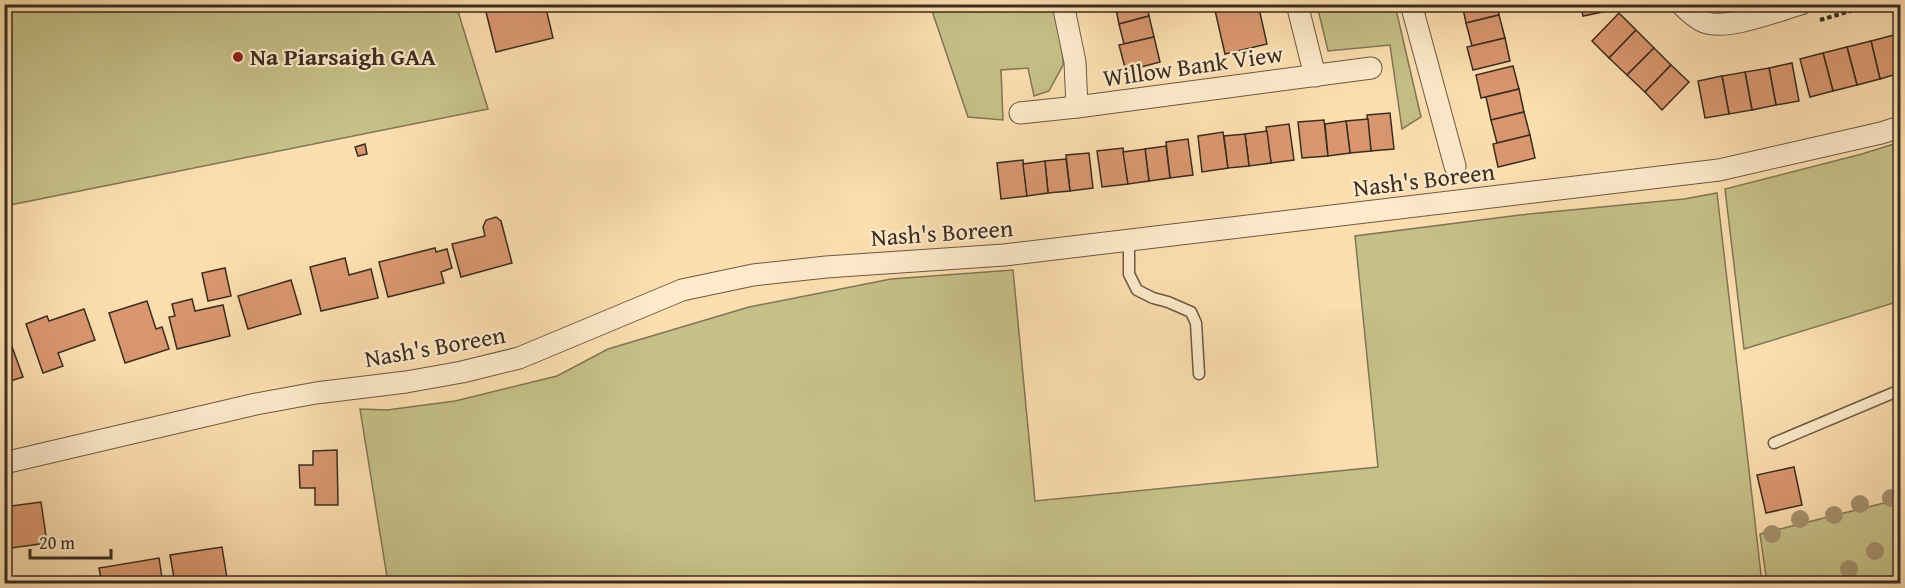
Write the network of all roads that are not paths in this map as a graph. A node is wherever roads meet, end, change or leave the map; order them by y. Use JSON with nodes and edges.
{"nodes":[{"id":1,"x":1063,"y":4,"type":"edge"},
{"id":2,"x":1297,"y":4,"type":"edge"},
{"id":3,"x":1411,"y":4,"type":"edge"},
{"id":4,"x":1681,"y":4,"type":"edge"},
{"id":5,"x":1801,"y":4,"type":"edge"},
{"id":6,"x":1371,"y":68,"type":"dead end"},
{"id":7,"x":1315,"y":76,"type":"junction"},
{"id":8,"x":1077,"y":107,"type":"junction"},
{"id":9,"x":1020,"y":113,"type":"dead end"},
{"id":10,"x":1900,"y":127,"type":"edge"},
{"id":11,"x":1455,"y":166,"type":"dead end"},
{"id":12,"x":1129,"y":241,"type":"junction"},
{"id":13,"x":1199,"y":374,"type":"dead end"},
{"id":14,"x":1900,"y":390,"type":"edge"},
{"id":15,"x":1774,"y":443,"type":"dead end"},
{"id":16,"x":4,"y":463,"type":"edge"}],
"edges":[{"from":1,"to":8,"type":"street","name":"Willow Bank View"},
{"from":2,"to":7,"type":"street","name":"Willow Bank View"},
{"from":3,"to":11,"type":"street"},
{"from":4,"to":5,"type":"street"},
{"from":6,"to":7,"type":"street","name":"Willow Bank View"},
{"from":7,"to":8,"type":"street","name":"Willow Bank View"},
{"from":8,"to":9,"type":"street","name":"Willow Bank View"},
{"from":10,"to":12,"type":"street","name":"Nash's Boreen"},
{"from":12,"to":13,"type":"lane"},
{"from":12,"to":16,"type":"street","name":"Nash's Boreen"},
{"from":14,"to":15,"type":"lane"}]}
